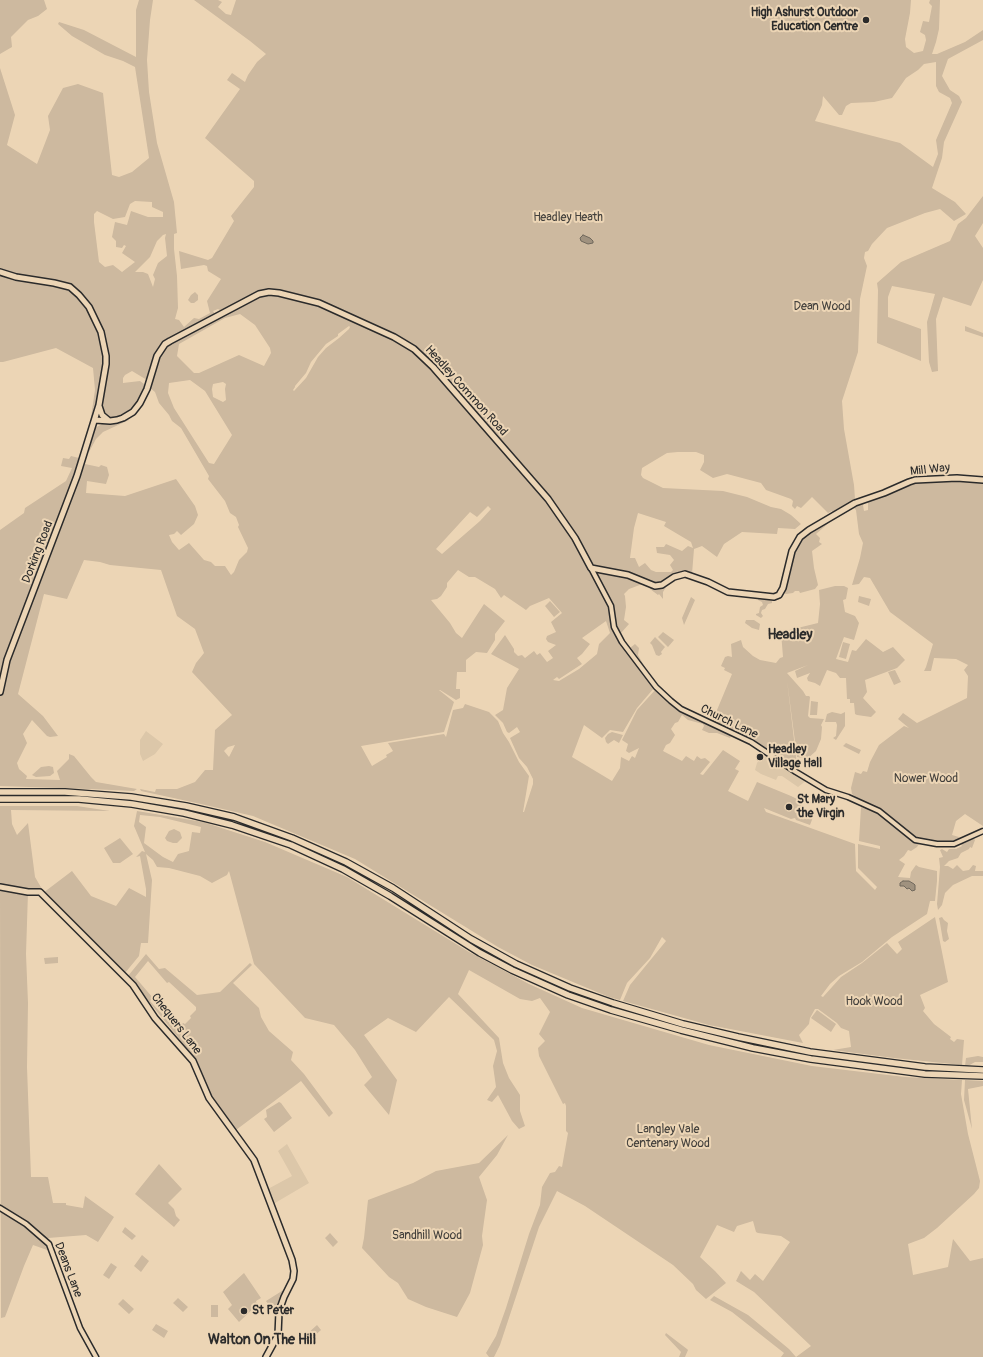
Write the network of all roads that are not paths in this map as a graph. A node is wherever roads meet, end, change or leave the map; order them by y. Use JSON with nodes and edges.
{"nodes":[{"id":1,"x":0,"y":272,"type":"edge"},
{"id":2,"x":98,"y":405,"type":"junction"},
{"id":3,"x":94,"y":420,"type":"junction"},
{"id":4,"x":110,"y":421,"type":"junction"},
{"id":5,"x":983,"y":480,"type":"edge"},
{"id":6,"x":590,"y":568,"type":"junction"},
{"id":7,"x":0,"y":692,"type":"edge"},
{"id":8,"x":0,"y":792,"type":"edge"},
{"id":9,"x":0,"y":799,"type":"edge"},
{"id":10,"x":983,"y":831,"type":"edge"},
{"id":11,"x":0,"y":887,"type":"edge"},
{"id":12,"x":983,"y":1070,"type":"edge"},
{"id":13,"x":983,"y":1076,"type":"edge"},
{"id":14,"x":0,"y":1208,"type":"edge"},
{"id":15,"x":96,"y":1357,"type":"edge"},
{"id":16,"x":266,"y":1357,"type":"edge"}],
"edges":[{"from":1,"to":2,"type":"main road","name":"Dorking Road"},
{"from":2,"to":3,"type":"main road","name":"Dorking Road"},
{"from":2,"to":4,"type":"main road"},
{"from":3,"to":4,"type":"main road","name":"Headley Common Road"},
{"from":3,"to":7,"type":"main road","name":"Dorking Road"},
{"from":4,"to":6,"type":"main road","name":"Headley Common Road"},
{"from":5,"to":6,"type":"main road","name":"Mill Way"},
{"from":6,"to":10,"type":"street","name":"Church Lane"},
{"from":8,"to":12,"type":"highway"},
{"from":9,"to":13,"type":"highway"},
{"from":11,"to":16,"type":"main road","name":"Chequers Lane"},
{"from":14,"to":15,"type":"street","name":"Deans Lane"}]}
